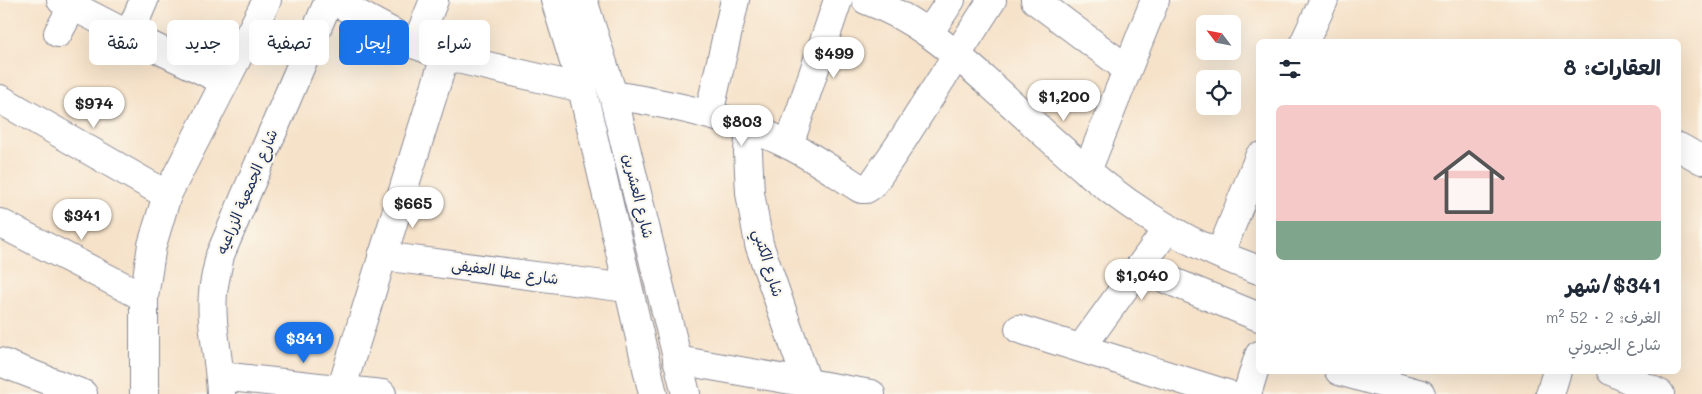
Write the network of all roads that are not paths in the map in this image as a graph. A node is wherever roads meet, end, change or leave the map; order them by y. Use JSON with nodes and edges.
{"nodes":[{"id":1,"x":144,"y":0,"type":"edge"},
{"id":2,"x":267,"y":0,"type":"edge"},
{"id":3,"x":330,"y":0,"type":"edge"},
{"id":4,"x":434,"y":0,"type":"edge"},
{"id":5,"x":556,"y":0,"type":"edge"},
{"id":6,"x":583,"y":0,"type":"edge"},
{"id":7,"x":735,"y":0,"type":"edge"},
{"id":8,"x":838,"y":0,"type":"edge"},
{"id":9,"x":951,"y":0,"type":"edge"},
{"id":10,"x":992,"y":0,"type":"edge"},
{"id":11,"x":1035,"y":0,"type":"edge"},
{"id":12,"x":1155,"y":0,"type":"edge"},
{"id":13,"x":1324,"y":0,"type":"edge"},
{"id":14,"x":872,"y":1,"type":"edge"},
{"id":15,"x":70,"y":2,"type":"edge"},
{"id":16,"x":102,"y":20,"type":"edge"},
{"id":17,"x":135,"y":20,"type":"edge"},
{"id":18,"x":58,"y":33,"type":"dead end"},
{"id":19,"x":929,"y":33,"type":"junction"},
{"id":20,"x":1306,"y":39,"type":"edge"},
{"id":21,"x":416,"y":45,"type":"junction"},
{"id":22,"x":419,"y":46,"type":"edge"},
{"id":23,"x":157,"y":49,"type":"edge"},
{"id":24,"x":957,"y":54,"type":"junction"},
{"id":25,"x":442,"y":65,"type":"edge"},
{"id":26,"x":484,"y":65,"type":"edge"},
{"id":27,"x":1127,"y":69,"type":"junction"},
{"id":28,"x":224,"y":81,"type":"junction"},
{"id":29,"x":582,"y":88,"type":"junction"},
{"id":30,"x":613,"y":95,"type":"junction"},
{"id":31,"x":0,"y":99,"type":"edge"},
{"id":32,"x":709,"y":114,"type":"junction"},
{"id":33,"x":750,"y":128,"type":"junction"},
{"id":34,"x":789,"y":145,"type":"junction"},
{"id":35,"x":1681,"y":148,"type":"edge"},
{"id":36,"x":1702,"y":160,"type":"edge"},
{"id":37,"x":1256,"y":164,"type":"edge"},
{"id":38,"x":1087,"y":171,"type":"junction"},
{"id":39,"x":167,"y":195,"type":"junction"},
{"id":40,"x":0,"y":223,"type":"edge"},
{"id":41,"x":1168,"y":228,"type":"junction"},
{"id":42,"x":1220,"y":254,"type":"junction"},
{"id":43,"x":382,"y":256,"type":"junction"},
{"id":44,"x":1140,"y":268,"type":"junction"},
{"id":45,"x":1256,"y":269,"type":"edge"},
{"id":46,"x":627,"y":288,"type":"junction"},
{"id":47,"x":144,"y":297,"type":"junction"},
{"id":48,"x":1256,"y":316,"type":"edge"},
{"id":49,"x":1018,"y":329,"type":"dead end"},
{"id":50,"x":1081,"y":348,"type":"junction"},
{"id":51,"x":677,"y":360,"type":"junction"},
{"id":52,"x":0,"y":362,"type":"edge"},
{"id":53,"x":1256,"y":365,"type":"edge"},
{"id":54,"x":1351,"y":374,"type":"edge"},
{"id":55,"x":1555,"y":374,"type":"edge"},
{"id":56,"x":1617,"y":374,"type":"edge"},
{"id":57,"x":221,"y":385,"type":"edge"},
{"id":58,"x":809,"y":388,"type":"edge"},
{"id":59,"x":341,"y":390,"type":"junction"},
{"id":60,"x":83,"y":394,"type":"edge"},
{"id":61,"x":144,"y":394,"type":"edge"},
{"id":62,"x":382,"y":394,"type":"edge"},
{"id":63,"x":653,"y":394,"type":"edge"},
{"id":64,"x":686,"y":394,"type":"edge"},
{"id":65,"x":871,"y":394,"type":"edge"},
{"id":66,"x":1227,"y":394,"type":"edge"},
{"id":67,"x":1247,"y":394,"type":"edge"},
{"id":68,"x":1421,"y":394,"type":"edge"},
{"id":69,"x":1550,"y":394,"type":"edge"},
{"id":70,"x":1660,"y":394,"type":"edge"}],
"edges":[{"from":1,"to":17,"type":"street"},
{"from":2,"to":28,"type":"street"},
{"from":3,"to":21,"type":"street"},
{"from":3,"to":57,"type":"street","name":"شارع الجمعية الزراعيه"},
{"from":4,"to":21,"type":"street"},
{"from":5,"to":29,"type":"street","name":"شارع العشرين"},
{"from":6,"to":30,"type":"street","name":"شارع العشرين"},
{"from":7,"to":32,"type":"street"},
{"from":8,"to":34,"type":"street"},
{"from":9,"to":19,"type":"street"},
{"from":10,"to":24,"type":"street"},
{"from":11,"to":27,"type":"street"},
{"from":12,"to":27,"type":"street"},
{"from":13,"to":20,"type":"street"},
{"from":14,"to":19,"type":"street"},
{"from":15,"to":16,"type":"street"},
{"from":15,"to":18,"type":"street"},
{"from":19,"to":24,"type":"street"},
{"from":21,"to":22,"type":"street"},
{"from":23,"to":28,"type":"street"},
{"from":24,"to":34,"type":"street"},
{"from":24,"to":38,"type":"street"},
{"from":25,"to":43,"type":"street"},
{"from":26,"to":29,"type":"street"},
{"from":27,"to":38,"type":"street"},
{"from":28,"to":39,"type":"street"},
{"from":29,"to":46,"type":"street","name":"شارع العشرين"},
{"from":30,"to":32,"type":"street"},
{"from":30,"to":51,"type":"street","name":"شارع العشرين"},
{"from":31,"to":39,"type":"street"},
{"from":32,"to":33,"type":"street"},
{"from":33,"to":34,"type":"street"},
{"from":33,"to":58,"type":"street","name":"شارع الكتبي"},
{"from":35,"to":36,"type":"street"},
{"from":37,"to":42,"type":"street"},
{"from":38,"to":41,"type":"street"},
{"from":39,"to":47,"type":"street"},
{"from":40,"to":47,"type":"street"},
{"from":41,"to":42,"type":"street"},
{"from":41,"to":44,"type":"street"},
{"from":42,"to":45,"type":"street"},
{"from":43,"to":46,"type":"street","name":"شارع عطا العفيفى"},
{"from":43,"to":59,"type":"street"},
{"from":44,"to":48,"type":"street"},
{"from":44,"to":50,"type":"street"},
{"from":46,"to":63,"type":"street","name":"شارع العشرين"},
{"from":47,"to":61,"type":"street"},
{"from":49,"to":50,"type":"street"},
{"from":50,"to":66,"type":"street"},
{"from":51,"to":58,"type":"street"},
{"from":51,"to":64,"type":"street","name":"شارع العشرين"},
{"from":52,"to":60,"type":"street"},
{"from":53,"to":67,"type":"street"},
{"from":54,"to":68,"type":"street"},
{"from":55,"to":69,"type":"street"},
{"from":56,"to":70,"type":"street"},
{"from":57,"to":59,"type":"street"},
{"from":58,"to":65,"type":"street"},
{"from":59,"to":62,"type":"street"}]}
